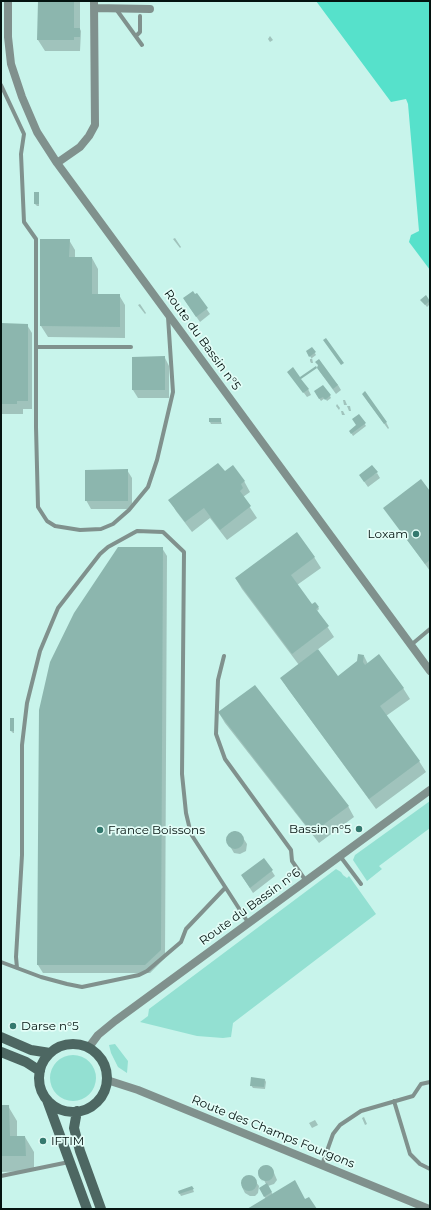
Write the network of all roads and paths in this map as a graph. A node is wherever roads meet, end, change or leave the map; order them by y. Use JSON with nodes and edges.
{"nodes":[{"id":1,"x":8,"y":1,"type":"edge"},
{"id":2,"x":94,"y":4,"type":"edge"},
{"id":3,"x":116,"y":8,"type":"junction"},
{"id":4,"x":150,"y":9,"type":"dead end"},
{"id":5,"x":140,"y":16,"type":"dead end"},
{"id":6,"x":136,"y":36,"type":"junction"},
{"id":7,"x":142,"y":45,"type":"dead end"},
{"id":8,"x":1,"y":85,"type":"edge"},
{"id":9,"x":57,"y":163,"type":"junction"},
{"id":10,"x":167,"y":314,"type":"junction"},
{"id":11,"x":131,"y":347,"type":"dead end"},
{"id":12,"x":36,"y":348,"type":"junction"},
{"id":13,"x":430,"y":629,"type":"edge"},
{"id":14,"x":411,"y":645,"type":"junction"},
{"id":15,"x":224,"y":656,"type":"dead end"},
{"id":16,"x":430,"y":670,"type":"edge"},
{"id":17,"x":430,"y":790,"type":"edge"},
{"id":18,"x":340,"y":856,"type":"junction"},
{"id":19,"x":306,"y":881,"type":"junction"},
{"id":20,"x":361,"y":884,"type":"dead end"},
{"id":21,"x":225,"y":888,"type":"junction"},
{"id":22,"x":248,"y":924,"type":"junction"},
{"id":23,"x":1,"y":962,"type":"edge"},
{"id":24,"x":17,"y":968,"type":"junction"},
{"id":25,"x":1,"y":1037,"type":"edge"},
{"id":26,"x":89,"y":1047,"type":"junction"},
{"id":27,"x":1,"y":1052,"type":"edge"},
{"id":28,"x":50,"y":1053,"type":"junction"},
{"id":29,"x":40,"y":1071,"type":"junction"},
{"id":30,"x":107,"y":1080,"type":"junction"},
{"id":31,"x":430,"y":1082,"type":"edge"},
{"id":32,"x":46,"y":1098,"type":"junction"},
{"id":33,"x":394,"y":1102,"type":"junction"},
{"id":34,"x":77,"y":1111,"type":"junction"},
{"id":35,"x":70,"y":1162,"type":"junction"},
{"id":36,"x":322,"y":1165,"type":"junction"},
{"id":37,"x":430,"y":1169,"type":"edge"},
{"id":38,"x":1,"y":1176,"type":"edge"},
{"id":39,"x":87,"y":1209,"type":"edge"},
{"id":40,"x":101,"y":1209,"type":"edge"},
{"id":41,"x":429,"y":1209,"type":"edge"}],
"edges":[{"from":1,"to":9,"type":"street","name":"Route du Bassin n°5"},
{"from":2,"to":3,"type":"street"},
{"from":2,"to":9,"type":"street"},
{"from":3,"to":4,"type":"street"},
{"from":3,"to":6,"type":"lane"},
{"from":5,"to":6,"type":"lane"},
{"from":6,"to":7,"type":"lane"},
{"from":8,"to":12,"type":"lane"},
{"from":9,"to":10,"type":"street","name":"Route du Bassin n°5"},
{"from":10,"to":12,"type":"lane"},
{"from":10,"to":14,"type":"street","name":"Route du Bassin n°5"},
{"from":11,"to":12,"type":"lane"},
{"from":13,"to":14,"type":"lane"},
{"from":14,"to":16,"type":"street","name":"Route du Bassin n°5"},
{"from":15,"to":19,"type":"lane"},
{"from":17,"to":18,"type":"street","name":"Route du Bassin n°6"},
{"from":18,"to":19,"type":"street","name":"Route du Bassin n°6"},
{"from":18,"to":20,"type":"lane"},
{"from":19,"to":22,"type":"street","name":"Route du Bassin n°6"},
{"from":21,"to":22,"type":"lane"},
{"from":21,"to":24,"type":"lane"},
{"from":21,"to":24,"type":"lane"},
{"from":22,"to":26,"type":"street","name":"Route du Bassin n°6"},
{"from":23,"to":24,"type":"lane"},
{"from":25,"to":28,"type":"main road"},
{"from":26,"to":28,"type":"main road"},
{"from":26,"to":30,"type":"main road"},
{"from":27,"to":29,"type":"main road"},
{"from":28,"to":29,"type":"main road"},
{"from":29,"to":32,"type":"main road"},
{"from":30,"to":34,"type":"main road"},
{"from":30,"to":36,"type":"street","name":"Route des Champs Fourgons"},
{"from":31,"to":33,"type":"lane"},
{"from":32,"to":34,"type":"main road"},
{"from":32,"to":35,"type":"main road"},
{"from":33,"to":36,"type":"lane"},
{"from":33,"to":37,"type":"lane"},
{"from":34,"to":40,"type":"main road"},
{"from":35,"to":38,"type":"lane"},
{"from":35,"to":39,"type":"main road"},
{"from":36,"to":41,"type":"street","name":"Route des Champs Fourgons"}]}
